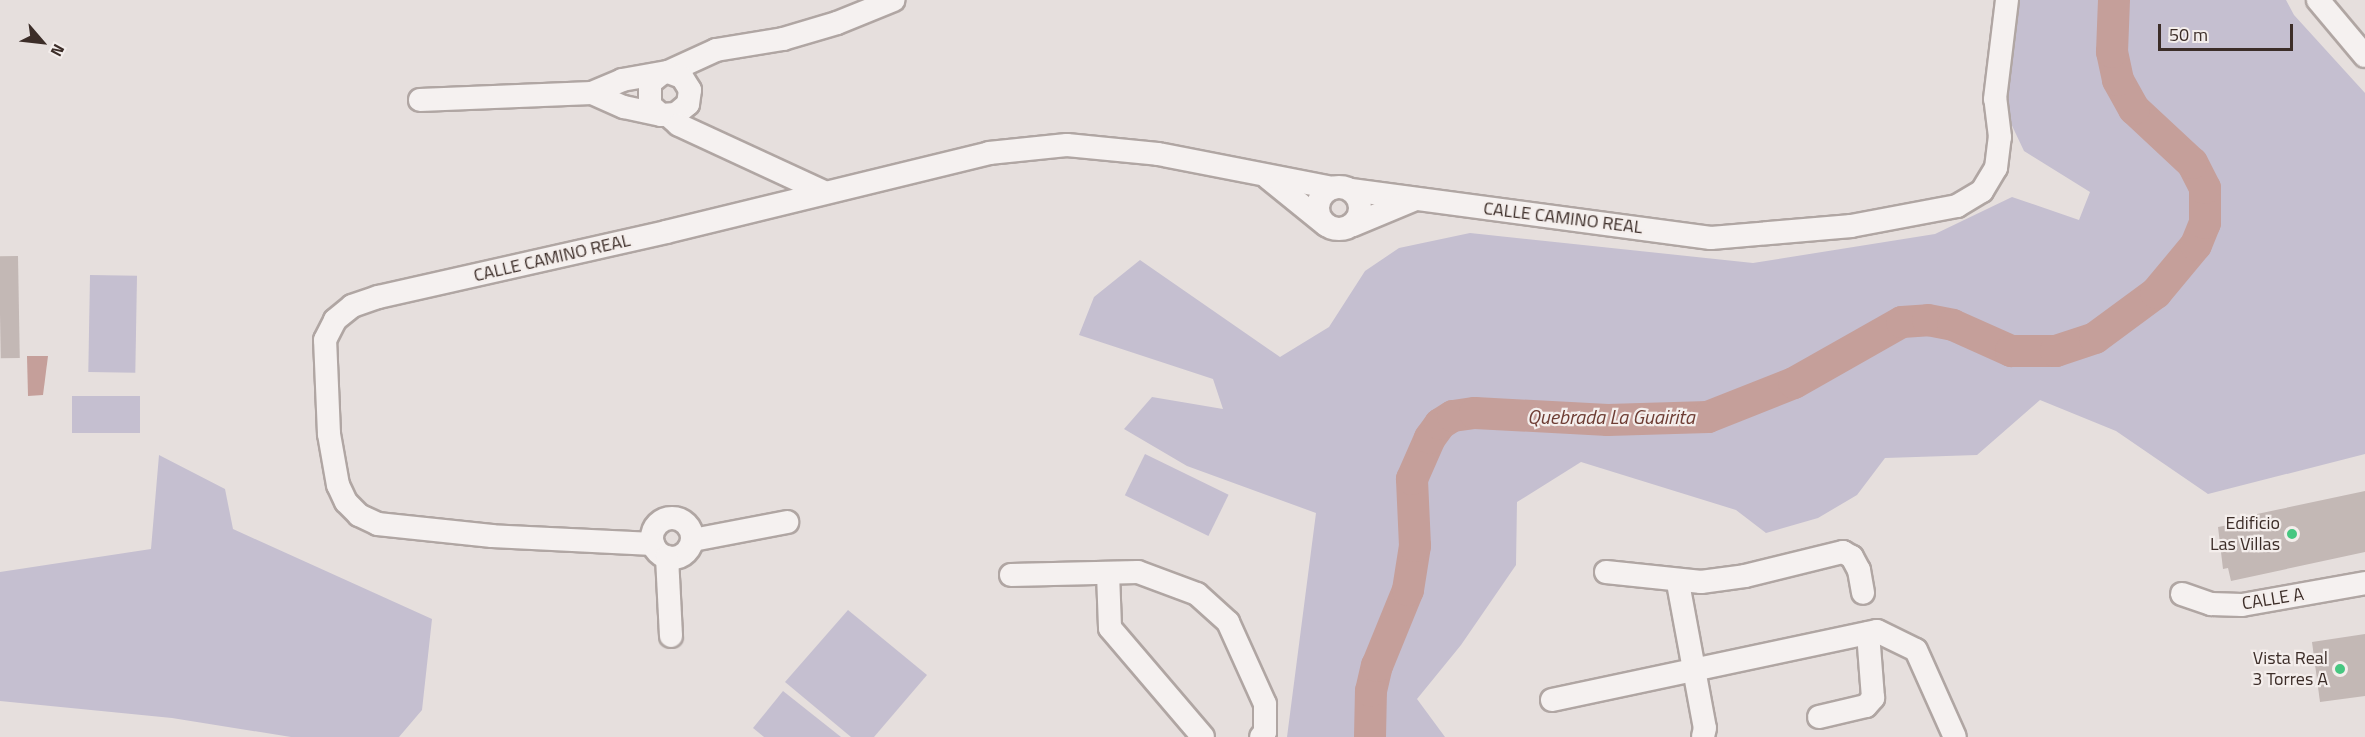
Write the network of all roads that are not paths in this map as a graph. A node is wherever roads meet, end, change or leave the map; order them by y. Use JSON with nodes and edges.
{"nodes":[{"id":1,"x":894,"y":0,"type":"edge"},
{"id":2,"x":2007,"y":0,"type":"edge"},
{"id":3,"x":2318,"y":0,"type":"edge"},
{"id":4,"x":716,"y":50,"type":"junction"},
{"id":5,"x":2365,"y":56,"type":"edge"},
{"id":6,"x":665,"y":73,"type":"junction"},
{"id":7,"x":622,"y":80,"type":"junction"},
{"id":8,"x":592,"y":93,"type":"junction"},
{"id":9,"x":690,"y":94,"type":"junction"},
{"id":10,"x":420,"y":100,"type":"dead end"},
{"id":11,"x":624,"y":107,"type":"junction"},
{"id":12,"x":665,"y":115,"type":"junction"},
{"id":13,"x":709,"y":139,"type":"junction"},
{"id":14,"x":1266,"y":177,"type":"junction"},
{"id":15,"x":1342,"y":189,"type":"junction"},
{"id":16,"x":822,"y":191,"type":"junction"},
{"id":17,"x":1415,"y":200,"type":"junction"},
{"id":18,"x":1353,"y":225,"type":"junction"},
{"id":19,"x":1326,"y":226,"type":"junction"},
{"id":20,"x":787,"y":522,"type":"dead end"},
{"id":21,"x":693,"y":540,"type":"junction"},
{"id":22,"x":660,"y":551,"type":"junction"},
{"id":23,"x":1606,"y":572,"type":"dead end"},
{"id":24,"x":1108,"y":573,"type":"junction"},
{"id":25,"x":1011,"y":575,"type":"dead end"},
{"id":26,"x":1678,"y":583,"type":"junction"},
{"id":27,"x":2365,"y":583,"type":"edge"},
{"id":28,"x":1863,"y":593,"type":"dead end"},
{"id":29,"x":2182,"y":594,"type":"dead end"},
{"id":30,"x":1868,"y":633,"type":"junction"},
{"id":31,"x":671,"y":636,"type":"dead end"},
{"id":32,"x":1693,"y":670,"type":"junction"},
{"id":33,"x":1552,"y":700,"type":"dead end"},
{"id":34,"x":1819,"y":717,"type":"dead end"},
{"id":35,"x":1203,"y":737,"type":"edge"},
{"id":36,"x":1261,"y":737,"type":"edge"},
{"id":37,"x":1702,"y":737,"type":"edge"},
{"id":38,"x":1955,"y":737,"type":"edge"}],
"edges":[{"from":1,"to":4,"type":"street"},
{"from":2,"to":17,"type":"street","name":"CALLE CAMINO REAL"},
{"from":3,"to":5,"type":"street"},
{"from":4,"to":6,"type":"street"},
{"from":4,"to":9,"type":"street"},
{"from":6,"to":7,"type":"street"},
{"from":6,"to":9,"type":"street"},
{"from":6,"to":12,"type":"street"},
{"from":7,"to":8,"type":"street"},
{"from":7,"to":11,"type":"street"},
{"from":8,"to":10,"type":"street"},
{"from":8,"to":11,"type":"street"},
{"from":9,"to":12,"type":"street"},
{"from":9,"to":13,"type":"street"},
{"from":11,"to":12,"type":"street"},
{"from":12,"to":13,"type":"street"},
{"from":13,"to":16,"type":"street"},
{"from":14,"to":15,"type":"street","name":"CALLE CAMINO REAL"},
{"from":14,"to":16,"type":"street","name":"CALLE CAMINO REAL"},
{"from":14,"to":19,"type":"street","name":"CALLE CAMINO REAL"},
{"from":15,"to":17,"type":"street","name":"CALLE CAMINO REAL"},
{"from":15,"to":18,"type":"street"},
{"from":15,"to":19,"type":"street"},
{"from":16,"to":22,"type":"street","name":"CALLE CAMINO REAL"},
{"from":17,"to":18,"type":"street","name":"CALLE CAMINO REAL"},
{"from":18,"to":19,"type":"street","name":"CALLE CAMINO REAL"},
{"from":20,"to":21,"type":"street"},
{"from":21,"to":22,"type":"street","name":"CALLE CAMINO REAL"},
{"from":21,"to":22,"type":"street"},
{"from":22,"to":31,"type":"street"},
{"from":23,"to":26,"type":"street"},
{"from":24,"to":25,"type":"street"},
{"from":24,"to":35,"type":"street"},
{"from":24,"to":36,"type":"street"},
{"from":26,"to":28,"type":"street"},
{"from":26,"to":32,"type":"street"},
{"from":27,"to":29,"type":"street","name":"CALLE A"},
{"from":30,"to":32,"type":"street"},
{"from":30,"to":34,"type":"street"},
{"from":30,"to":38,"type":"street"},
{"from":32,"to":33,"type":"street"},
{"from":32,"to":37,"type":"street"}]}
